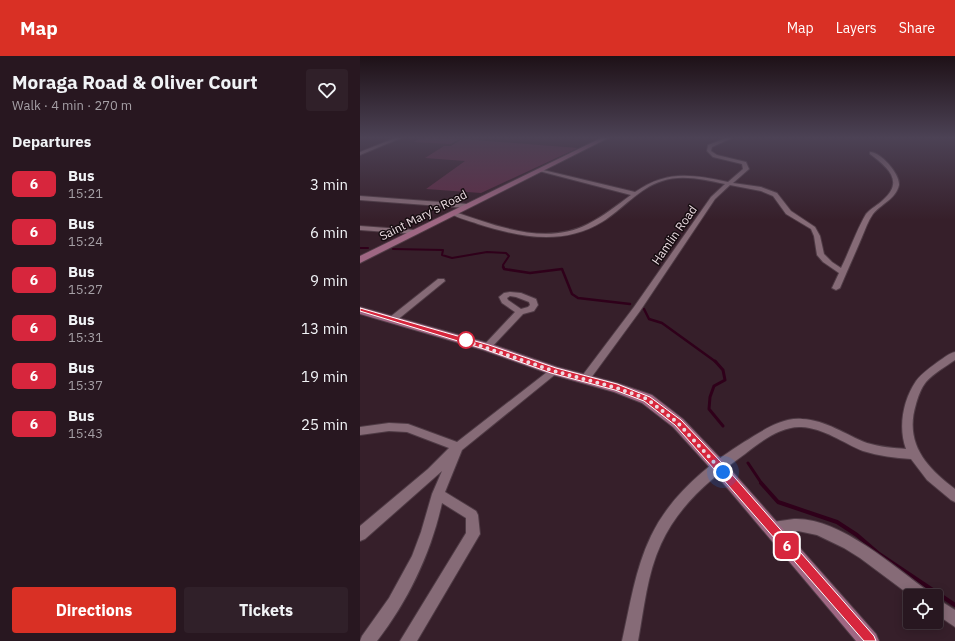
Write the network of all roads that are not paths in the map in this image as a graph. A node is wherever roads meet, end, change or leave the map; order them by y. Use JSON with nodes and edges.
{"nodes":[{"id":1,"x":550,"y":165,"type":"edge"},
{"id":2,"x":746,"y":165,"type":"edge"},
{"id":3,"x":888,"y":165,"type":"edge"},
{"id":4,"x":541,"y":170,"type":"junction"},
{"id":5,"x":729,"y":184,"type":"junction"},
{"id":6,"x":635,"y":194,"type":"junction"},
{"id":7,"x":360,"y":198,"type":"edge"},
{"id":8,"x":467,"y":206,"type":"junction"},
{"id":9,"x":453,"y":213,"type":"junction"},
{"id":10,"x":360,"y":228,"type":"edge"},
{"id":11,"x":415,"y":232,"type":"junction"},
{"id":12,"x":360,"y":260,"type":"edge"},
{"id":13,"x":843,"y":272,"type":"junction"},
{"id":14,"x":441,"y":281,"type":"dead end"},
{"id":15,"x":836,"y":288,"type":"dead end"},
{"id":16,"x":361,"y":312,"type":"edge"},
{"id":17,"x":520,"y":312,"type":"dead end"},
{"id":18,"x":393,"y":319,"type":"junction"},
{"id":19,"x":487,"y":347,"type":"junction"},
{"id":20,"x":955,"y":354,"type":"edge"},
{"id":21,"x":554,"y":371,"type":"junction"},
{"id":22,"x":585,"y":379,"type":"junction"},
{"id":23,"x":360,"y":431,"type":"edge"},
{"id":24,"x":458,"y":447,"type":"junction"},
{"id":25,"x":914,"y":454,"type":"junction"},
{"id":26,"x":718,"y":466,"type":"junction"},
{"id":27,"x":438,"y":494,"type":"junction"},
{"id":28,"x":955,"y":496,"type":"edge"},
{"id":29,"x":771,"y":528,"type":"junction"},
{"id":30,"x":360,"y":534,"type":"edge"},
{"id":31,"x":913,"y":589,"type":"edge"},
{"id":32,"x":943,"y":610,"type":"edge"},
{"id":33,"x":955,"y":619,"type":"edge"},
{"id":34,"x":367,"y":641,"type":"edge"},
{"id":35,"x":408,"y":641,"type":"edge"},
{"id":36,"x":630,"y":641,"type":"edge"},
{"id":37,"x":869,"y":641,"type":"edge"}],
"edges":[{"from":1,"to":4,"type":"main road","name":"Saint Mary's Road"},
{"from":2,"to":5,"type":"street","name":"Hamlin Road"},
{"from":3,"to":13,"type":"street"},
{"from":4,"to":6,"type":"street"},
{"from":4,"to":8,"type":"main road","name":"Saint Mary's Road"},
{"from":5,"to":6,"type":"street"},
{"from":5,"to":13,"type":"street"},
{"from":5,"to":22,"type":"street","name":"Hamlin Road"},
{"from":6,"to":9,"type":"street"},
{"from":7,"to":8,"type":"street"},
{"from":8,"to":9,"type":"main road","name":"Saint Mary's Road"},
{"from":9,"to":11,"type":"main road","name":"Saint Mary's Road"},
{"from":10,"to":11,"type":"street"},
{"from":11,"to":12,"type":"main road","name":"Saint Mary's Road"},
{"from":13,"to":15,"type":"street"},
{"from":14,"to":18,"type":"street"},
{"from":16,"to":18,"type":"main road"},
{"from":17,"to":19,"type":"street"},
{"from":18,"to":19,"type":"main road"},
{"from":19,"to":21,"type":"main road"},
{"from":20,"to":25,"type":"street"},
{"from":21,"to":22,"type":"main road"},
{"from":21,"to":24,"type":"street"},
{"from":22,"to":26,"type":"main road"},
{"from":23,"to":24,"type":"street"},
{"from":24,"to":27,"type":"street"},
{"from":24,"to":30,"type":"street"},
{"from":25,"to":26,"type":"street"},
{"from":25,"to":28,"type":"street"},
{"from":26,"to":29,"type":"main road"},
{"from":26,"to":36,"type":"street"},
{"from":27,"to":34,"type":"street"},
{"from":27,"to":35,"type":"street"},
{"from":29,"to":31,"type":"street"},
{"from":29,"to":37,"type":"main road"},
{"from":32,"to":33,"type":"street"}]}
